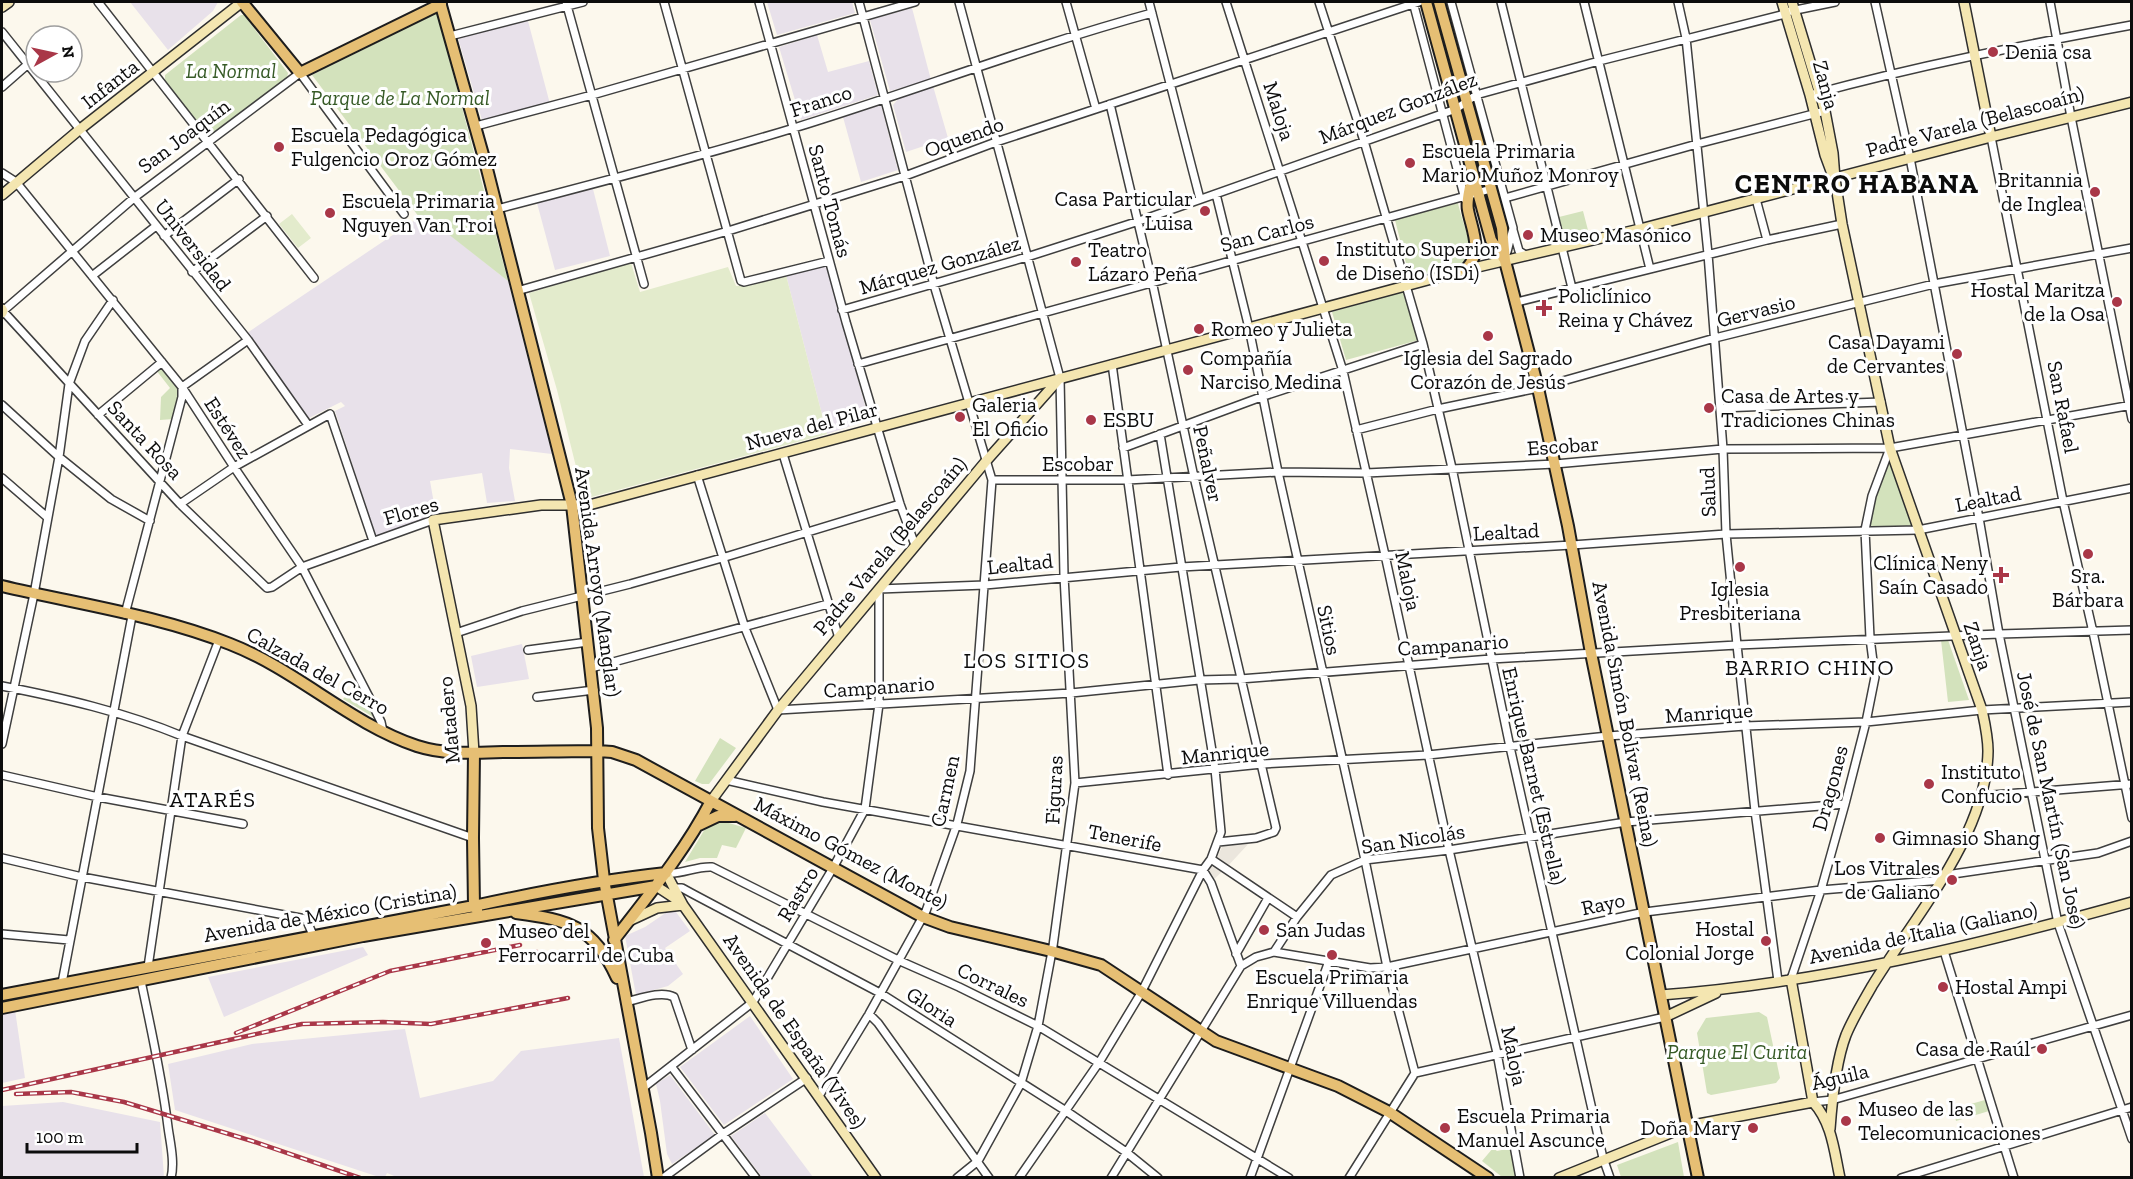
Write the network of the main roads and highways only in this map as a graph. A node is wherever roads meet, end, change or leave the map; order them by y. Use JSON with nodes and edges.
{"nodes":[{"id":1,"x":9,"y":2,"type":"edge"},
{"id":2,"x":242,"y":2,"type":"edge"},
{"id":3,"x":442,"y":2,"type":"edge"},
{"id":4,"x":1426,"y":2,"type":"edge"},
{"id":5,"x":1439,"y":2,"type":"edge"},
{"id":6,"x":1782,"y":2,"type":"edge"},
{"id":7,"x":1964,"y":2,"type":"edge"},
{"id":8,"x":2,"y":7,"type":"edge"},
{"id":9,"x":1791,"y":8,"type":"edge"},
{"id":10,"x":2132,"y":102,"type":"edge"},
{"id":11,"x":1820,"y":112,"type":"junction"},
{"id":12,"x":1991,"y":136,"type":"junction"},
{"id":13,"x":1835,"y":179,"type":"junction"},
{"id":14,"x":1470,"y":194,"type":"junction"},
{"id":15,"x":2,"y":195,"type":"edge"},
{"id":16,"x":1506,"y":261,"type":"junction"},
{"id":17,"x":1465,"y":270,"type":"junction"},
{"id":18,"x":1060,"y":378,"type":"junction"},
{"id":19,"x":572,"y":505,"type":"junction"},
{"id":20,"x":433,"y":520,"type":"joint"},
{"id":21,"x":2,"y":586,"type":"edge"},
{"id":22,"x":598,"y":751,"type":"junction"},
{"id":23,"x":474,"y":753,"type":"junction"},
{"id":24,"x":711,"y":801,"type":"junction"},
{"id":25,"x":741,"y":818,"type":"junction"},
{"id":26,"x":699,"y":825,"type":"junction"},
{"id":27,"x":666,"y":873,"type":"junction"},
{"id":28,"x":604,"y":880,"type":"junction"},
{"id":29,"x":656,"y":886,"type":"junction"},
{"id":30,"x":606,"y":895,"type":"junction"},
{"id":31,"x":2132,"y":902,"type":"edge"},
{"id":32,"x":684,"y":905,"type":"junction"},
{"id":33,"x":474,"y":906,"type":"junction"},
{"id":34,"x":507,"y":912,"type":"junction"},
{"id":35,"x":485,"y":915,"type":"junction"},
{"id":36,"x":629,"y":921,"type":"junction"},
{"id":37,"x":614,"y":940,"type":"junction"},
{"id":38,"x":1887,"y":962,"type":"junction"},
{"id":39,"x":1791,"y":979,"type":"junction"},
{"id":40,"x":1721,"y":991,"type":"junction"},
{"id":41,"x":2,"y":995,"type":"edge"},
{"id":42,"x":1661,"y":995,"type":"junction"},
{"id":43,"x":625,"y":998,"type":"junction"},
{"id":44,"x":2,"y":1008,"type":"edge"},
{"id":45,"x":1665,"y":1017,"type":"junction"},
{"id":46,"x":1832,"y":1100,"type":"joint"},
{"id":47,"x":1813,"y":1102,"type":"junction"},
{"id":48,"x":1688,"y":1126,"type":"junction"},
{"id":49,"x":1830,"y":1129,"type":"junction"},
{"id":50,"x":658,"y":1178,"type":"edge"},
{"id":51,"x":876,"y":1178,"type":"edge"},
{"id":52,"x":1488,"y":1178,"type":"edge"},
{"id":53,"x":1559,"y":1178,"type":"edge"},
{"id":54,"x":1698,"y":1178,"type":"edge"},
{"id":55,"x":1840,"y":1178,"type":"edge"}],
"edges":[{"from":1,"to":8,"type":"main road"},
{"from":2,"to":3,"type":"main road","name":"San Joaquín"},
{"from":2,"to":15,"type":"main road","name":"Infanta"},
{"from":3,"to":19,"type":"main road","name":"Avenida Arroyo (Manglar)"},
{"from":4,"to":14,"type":"main road"},
{"from":5,"to":16,"type":"main road"},
{"from":6,"to":9,"type":"main road","name":"Zanja"},
{"from":7,"to":12,"type":"main road","name":"San Rafael"},
{"from":9,"to":11,"type":"main road","name":"Zanja"},
{"from":9,"to":11,"type":"main road","name":"Zanja"},
{"from":10,"to":12,"type":"main road","name":"Padre Varela (Belascoaín)"},
{"from":11,"to":13,"type":"main road","name":"Zanja"},
{"from":12,"to":13,"type":"main road","name":"Padre Varela (Belascoaín)"},
{"from":13,"to":16,"type":"main road","name":"Padre Varela (Belascoaín)"},
{"from":13,"to":38,"type":"main road","name":"Zanja"},
{"from":14,"to":16,"type":"main road"},
{"from":14,"to":17,"type":"main road"},
{"from":16,"to":17,"type":"main road","name":"Padre Varela (Belascoaín)"},
{"from":16,"to":42,"type":"main road","name":"Avenida Simón Bolívar (Reina)"},
{"from":17,"to":18,"type":"main road","name":"Padre Varela (Belascoaín)"},
{"from":18,"to":19,"type":"main road","name":"Nueva del Pilar"},
{"from":18,"to":24,"type":"main road","name":"Padre Varela (Belascoaín)"},
{"from":19,"to":20,"type":"main road","name":"Flores"},
{"from":19,"to":22,"type":"main road","name":"Avenida Arroyo (Manglar)"},
{"from":20,"to":23,"type":"main road","name":"Matadero"},
{"from":21,"to":23,"type":"main road","name":"Calzada del Cerro"},
{"from":22,"to":23,"type":"main road","name":"Máximo Gómez (Monte)"},
{"from":22,"to":24,"type":"main road","name":"Máximo Gómez (Monte)"},
{"from":22,"to":28,"type":"main road","name":"Avenida Arroyo (Manglar)"},
{"from":23,"to":33,"type":"main road","name":"Matadero"},
{"from":24,"to":25,"type":"main road","name":"Máximo Gómez (Monte)"},
{"from":24,"to":26,"type":"main road","name":"Padre Varela (Belascoaín)"},
{"from":25,"to":26,"type":"main road"},
{"from":25,"to":52,"type":"main road","name":"Máximo Gómez (Monte)"},
{"from":26,"to":27,"type":"main road","name":"Padre Varela (Belascoaín)"},
{"from":27,"to":28,"type":"main road","name":"Avenida de México (Cristina)"},
{"from":27,"to":29,"type":"main road","name":"Padre Varela (Belascoaín)"},
{"from":27,"to":32,"type":"main road","name":"Avenida de España (Vives)"},
{"from":28,"to":30,"type":"main road","name":"Avenida Arroyo (Manglar)"},
{"from":28,"to":33,"type":"main road","name":"Avenida de México (Cristina)"},
{"from":29,"to":30,"type":"main road"},
{"from":29,"to":32,"type":"main road","name":"Avenida de España (Vives)"},
{"from":29,"to":36,"type":"main road","name":"Padre Varela (Belascoaín)"},
{"from":30,"to":34,"type":"main road"},
{"from":30,"to":37,"type":"main road","name":"Avenida Arroyo (Manglar)"},
{"from":31,"to":38,"type":"main road","name":"Avenida de Italia (Galiano)"},
{"from":32,"to":36,"type":"main road"},
{"from":32,"to":51,"type":"main road","name":"Avenida de España (Vives)"},
{"from":33,"to":35,"type":"main road"},
{"from":33,"to":41,"type":"main road","name":"Avenida de México (Cristina)"},
{"from":34,"to":35,"type":"main road","name":"Avenida de México (Cristina)"},
{"from":34,"to":43,"type":"main road"},
{"from":35,"to":44,"type":"main road","name":"Avenida de México (Cristina)"},
{"from":36,"to":37,"type":"main road","name":"Padre Varela (Belascoaín)"},
{"from":37,"to":43,"type":"main road","name":"Avenida Arroyo (Manglar)"},
{"from":38,"to":39,"type":"main road","name":"Avenida de Italia (Galiano)"},
{"from":38,"to":46,"type":"main road","name":"Zanja"},
{"from":39,"to":40,"type":"main road","name":"Avenida de Italia (Galiano)"},
{"from":39,"to":47,"type":"main road","name":"Dragones"},
{"from":40,"to":42,"type":"main road","name":"Avenida de Italia (Galiano)"},
{"from":40,"to":45,"type":"main road","name":"Avenida de Italia (Galiano)"},
{"from":42,"to":45,"type":"main road","name":"Avenida Simón Bolívar (Reina)"},
{"from":43,"to":50,"type":"main road","name":"Avenida Arroyo (Manglar)"},
{"from":45,"to":48,"type":"main road","name":"Avenida Simón Bolívar (Reina)"},
{"from":46,"to":49,"type":"main road","name":"Dragones"},
{"from":47,"to":48,"type":"main road","name":"Águila"},
{"from":47,"to":49,"type":"main road","name":"Dragones"},
{"from":48,"to":53,"type":"main road","name":"Águila"},
{"from":48,"to":54,"type":"main road","name":"Avenida Simón Bolívar (Reina)"},
{"from":49,"to":55,"type":"main road","name":"Dragones"}]}
